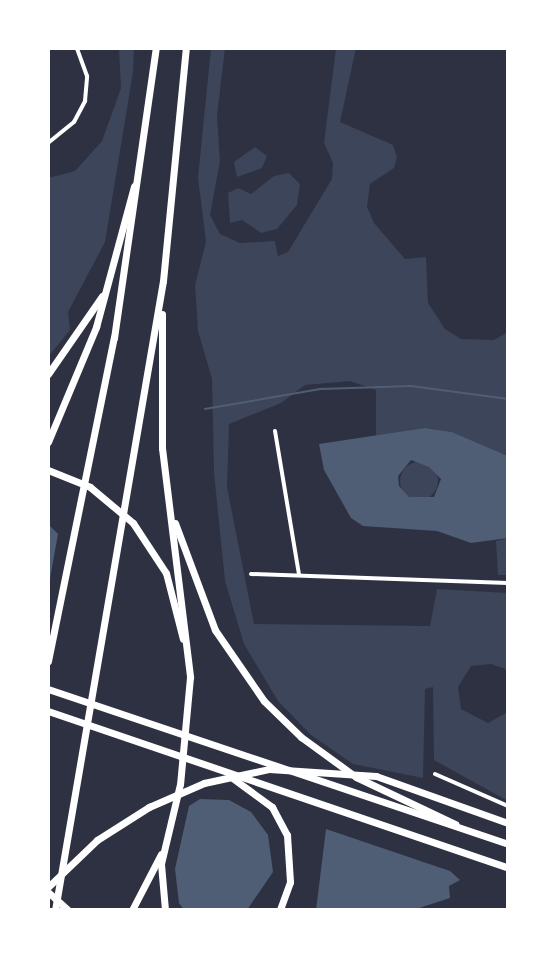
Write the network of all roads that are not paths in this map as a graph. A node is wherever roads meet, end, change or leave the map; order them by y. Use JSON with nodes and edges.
{"nodes":[{"id":1,"x":77,"y":48,"type":"edge"},
{"id":2,"x":156,"y":48,"type":"edge"},
{"id":3,"x":186,"y":48,"type":"edge"},
{"id":4,"x":152,"y":94,"type":"junction"},
{"id":5,"x":48,"y":143,"type":"edge"},
{"id":6,"x":109,"y":280,"type":"junction"},
{"id":7,"x":163,"y":281,"type":"junction"},
{"id":8,"x":48,"y":374,"type":"edge"},
{"id":9,"x":275,"y":431,"type":"dead end"},
{"id":10,"x":48,"y":442,"type":"edge"},
{"id":11,"x":48,"y":470,"type":"edge"},
{"id":12,"x":166,"y":488,"type":"junction"},
{"id":13,"x":251,"y":574,"type":"dead end"},
{"id":14,"x":299,"y":574,"type":"junction"},
{"id":15,"x":508,"y":583,"type":"edge"},
{"id":16,"x":48,"y":661,"type":"edge"},
{"id":17,"x":190,"y":677,"type":"junction"},
{"id":18,"x":48,"y":689,"type":"edge"},
{"id":19,"x":48,"y":711,"type":"edge"},
{"id":20,"x":218,"y":769,"type":"junction"},
{"id":21,"x":435,"y":774,"type":"dead end"},
{"id":22,"x":508,"y":806,"type":"edge"},
{"id":23,"x":508,"y":822,"type":"edge"},
{"id":24,"x":459,"y":827,"type":"junction"},
{"id":25,"x":166,"y":844,"type":"junction"},
{"id":26,"x":508,"y":844,"type":"edge"},
{"id":27,"x":508,"y":868,"type":"edge"},
{"id":28,"x":48,"y":887,"type":"edge"},
{"id":29,"x":48,"y":892,"type":"edge"},
{"id":30,"x":55,"y":910,"type":"edge"},
{"id":31,"x":68,"y":910,"type":"edge"},
{"id":32,"x":132,"y":910,"type":"edge"},
{"id":33,"x":165,"y":910,"type":"edge"},
{"id":34,"x":280,"y":910,"type":"edge"}],
"edges":[{"from":1,"to":5,"type":"street"},
{"from":2,"to":4,"type":"highway"},
{"from":3,"to":7,"type":"highway"},
{"from":4,"to":6,"type":"highway"},
{"from":4,"to":16,"type":"highway"},
{"from":6,"to":8,"type":"highway"},
{"from":6,"to":10,"type":"highway"},
{"from":7,"to":12,"type":"highway"},
{"from":7,"to":30,"type":"highway"},
{"from":9,"to":14,"type":"street"},
{"from":11,"to":17,"type":"highway"},
{"from":12,"to":17,"type":"highway"},
{"from":12,"to":24,"type":"highway"},
{"from":13,"to":14,"type":"street"},
{"from":14,"to":15,"type":"street"},
{"from":17,"to":25,"type":"highway"},
{"from":18,"to":24,"type":"highway"},
{"from":19,"to":20,"type":"highway"},
{"from":20,"to":27,"type":"highway"},
{"from":20,"to":34,"type":"highway"},
{"from":21,"to":22,"type":"street"},
{"from":23,"to":28,"type":"highway"},
{"from":24,"to":26,"type":"highway"},
{"from":25,"to":32,"type":"highway"},
{"from":25,"to":33,"type":"highway"},
{"from":29,"to":31,"type":"highway"}]}
